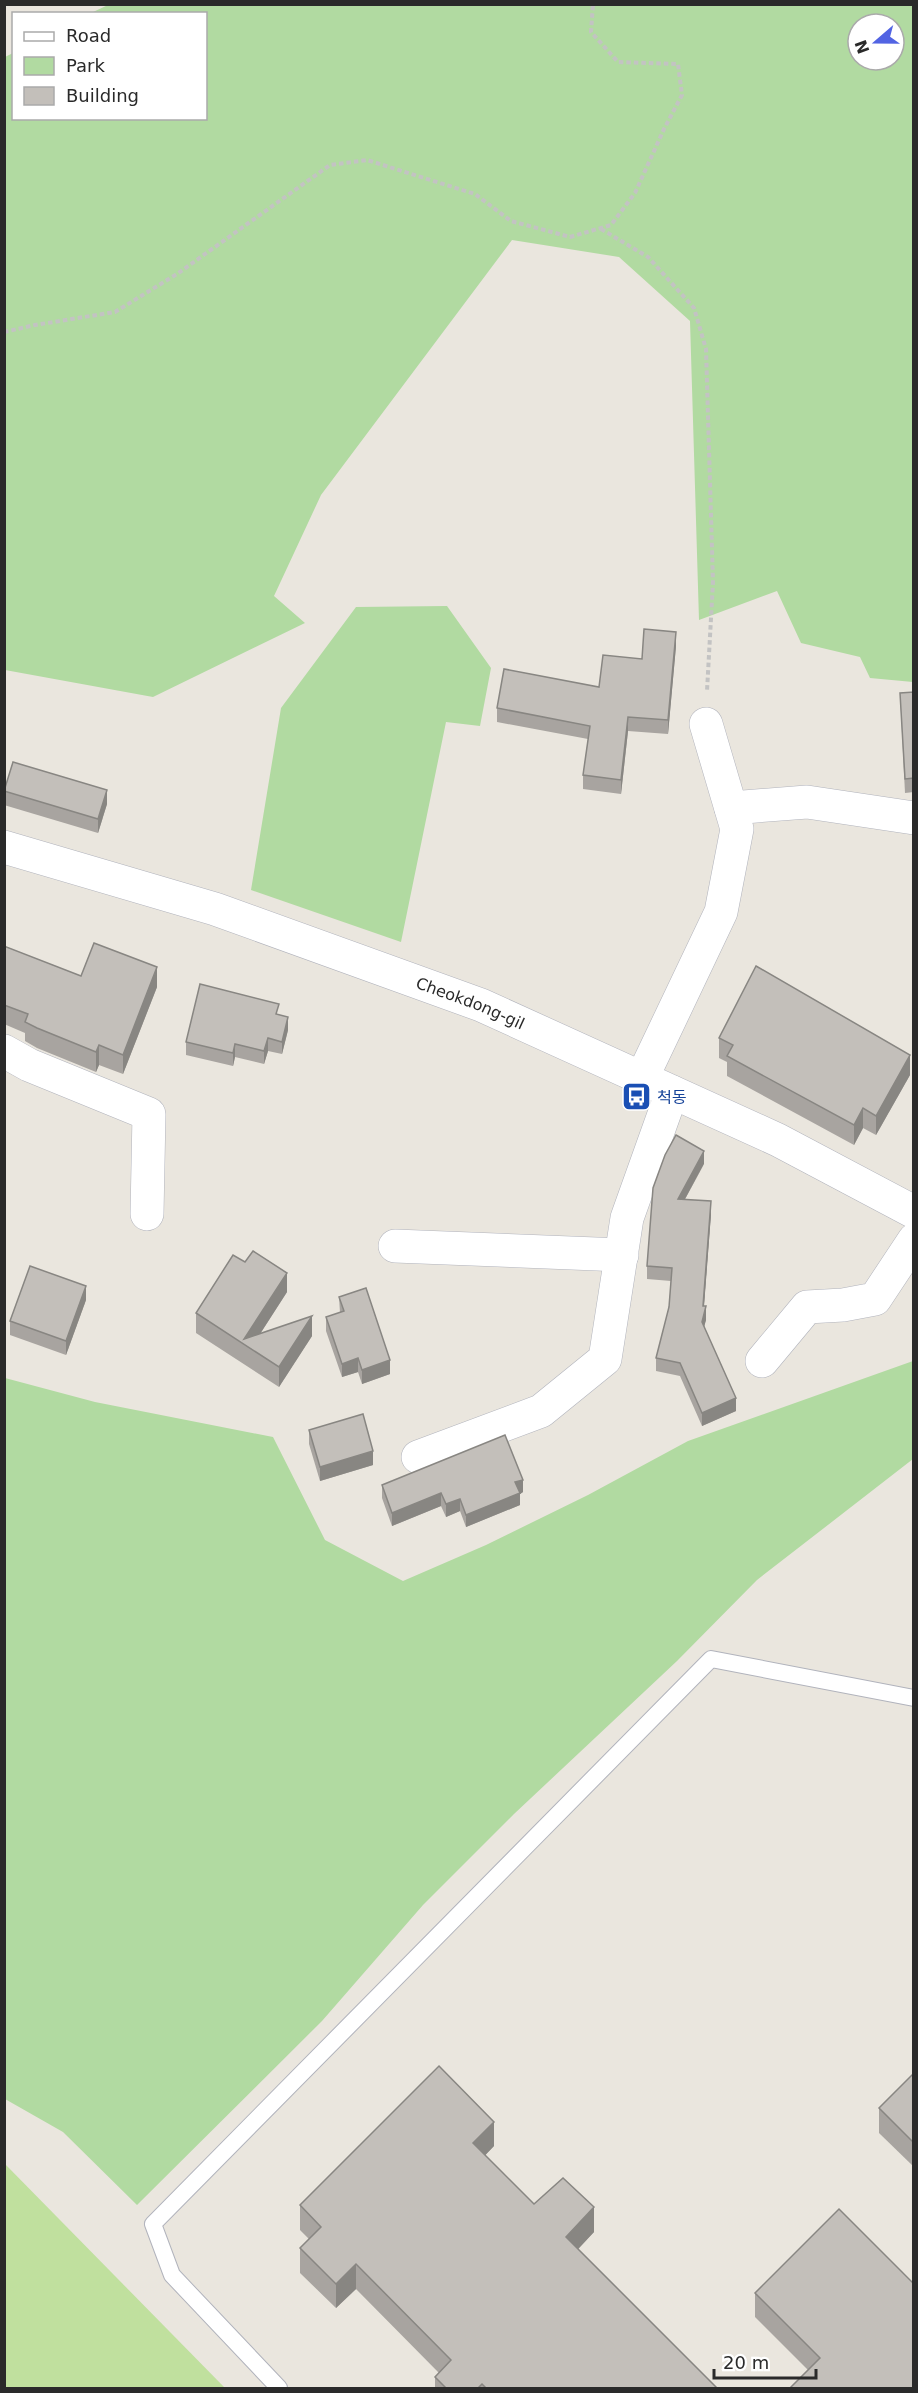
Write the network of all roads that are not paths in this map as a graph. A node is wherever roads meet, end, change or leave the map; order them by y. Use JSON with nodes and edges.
{"nodes":[{"id":1,"x":706,"y":724,"type":"road end"},
{"id":2,"x":731,"y":808,"type":"junction"},
{"id":3,"x":914,"y":818,"type":"edge"},
{"id":4,"x":4,"y":847,"type":"edge"},
{"id":5,"x":4,"y":1051,"type":"edge"},
{"id":6,"x":642,"y":1078,"type":"junction"},
{"id":7,"x":672,"y":1092,"type":"junction"},
{"id":8,"x":914,"y":1212,"type":"edge"},
{"id":9,"x":147,"y":1214,"type":"dead end"},
{"id":10,"x":914,"y":1240,"type":"edge"},
{"id":11,"x":395,"y":1246,"type":"dead end"},
{"id":12,"x":622,"y":1255,"type":"junction"},
{"id":13,"x":762,"y":1361,"type":"dead end"},
{"id":14,"x":418,"y":1457,"type":"dead end"},
{"id":15,"x":914,"y":1698,"type":"edge"},
{"id":16,"x":279,"y":2388,"type":"edge"}],
"edges":[{"from":1,"to":2,"type":"street"},
{"from":2,"to":3,"type":"street"},
{"from":2,"to":6,"type":"street"},
{"from":4,"to":6,"type":"street","name":"Cheokdong-gil"},
{"from":5,"to":9,"type":"street"},
{"from":6,"to":7,"type":"street","name":"Cheokdong-gil"},
{"from":7,"to":8,"type":"street","name":"Cheokdong-gil"},
{"from":7,"to":12,"type":"street"},
{"from":10,"to":13,"type":"street"},
{"from":11,"to":12,"type":"street"},
{"from":12,"to":14,"type":"street"},
{"from":15,"to":16,"type":"lane"}]}
